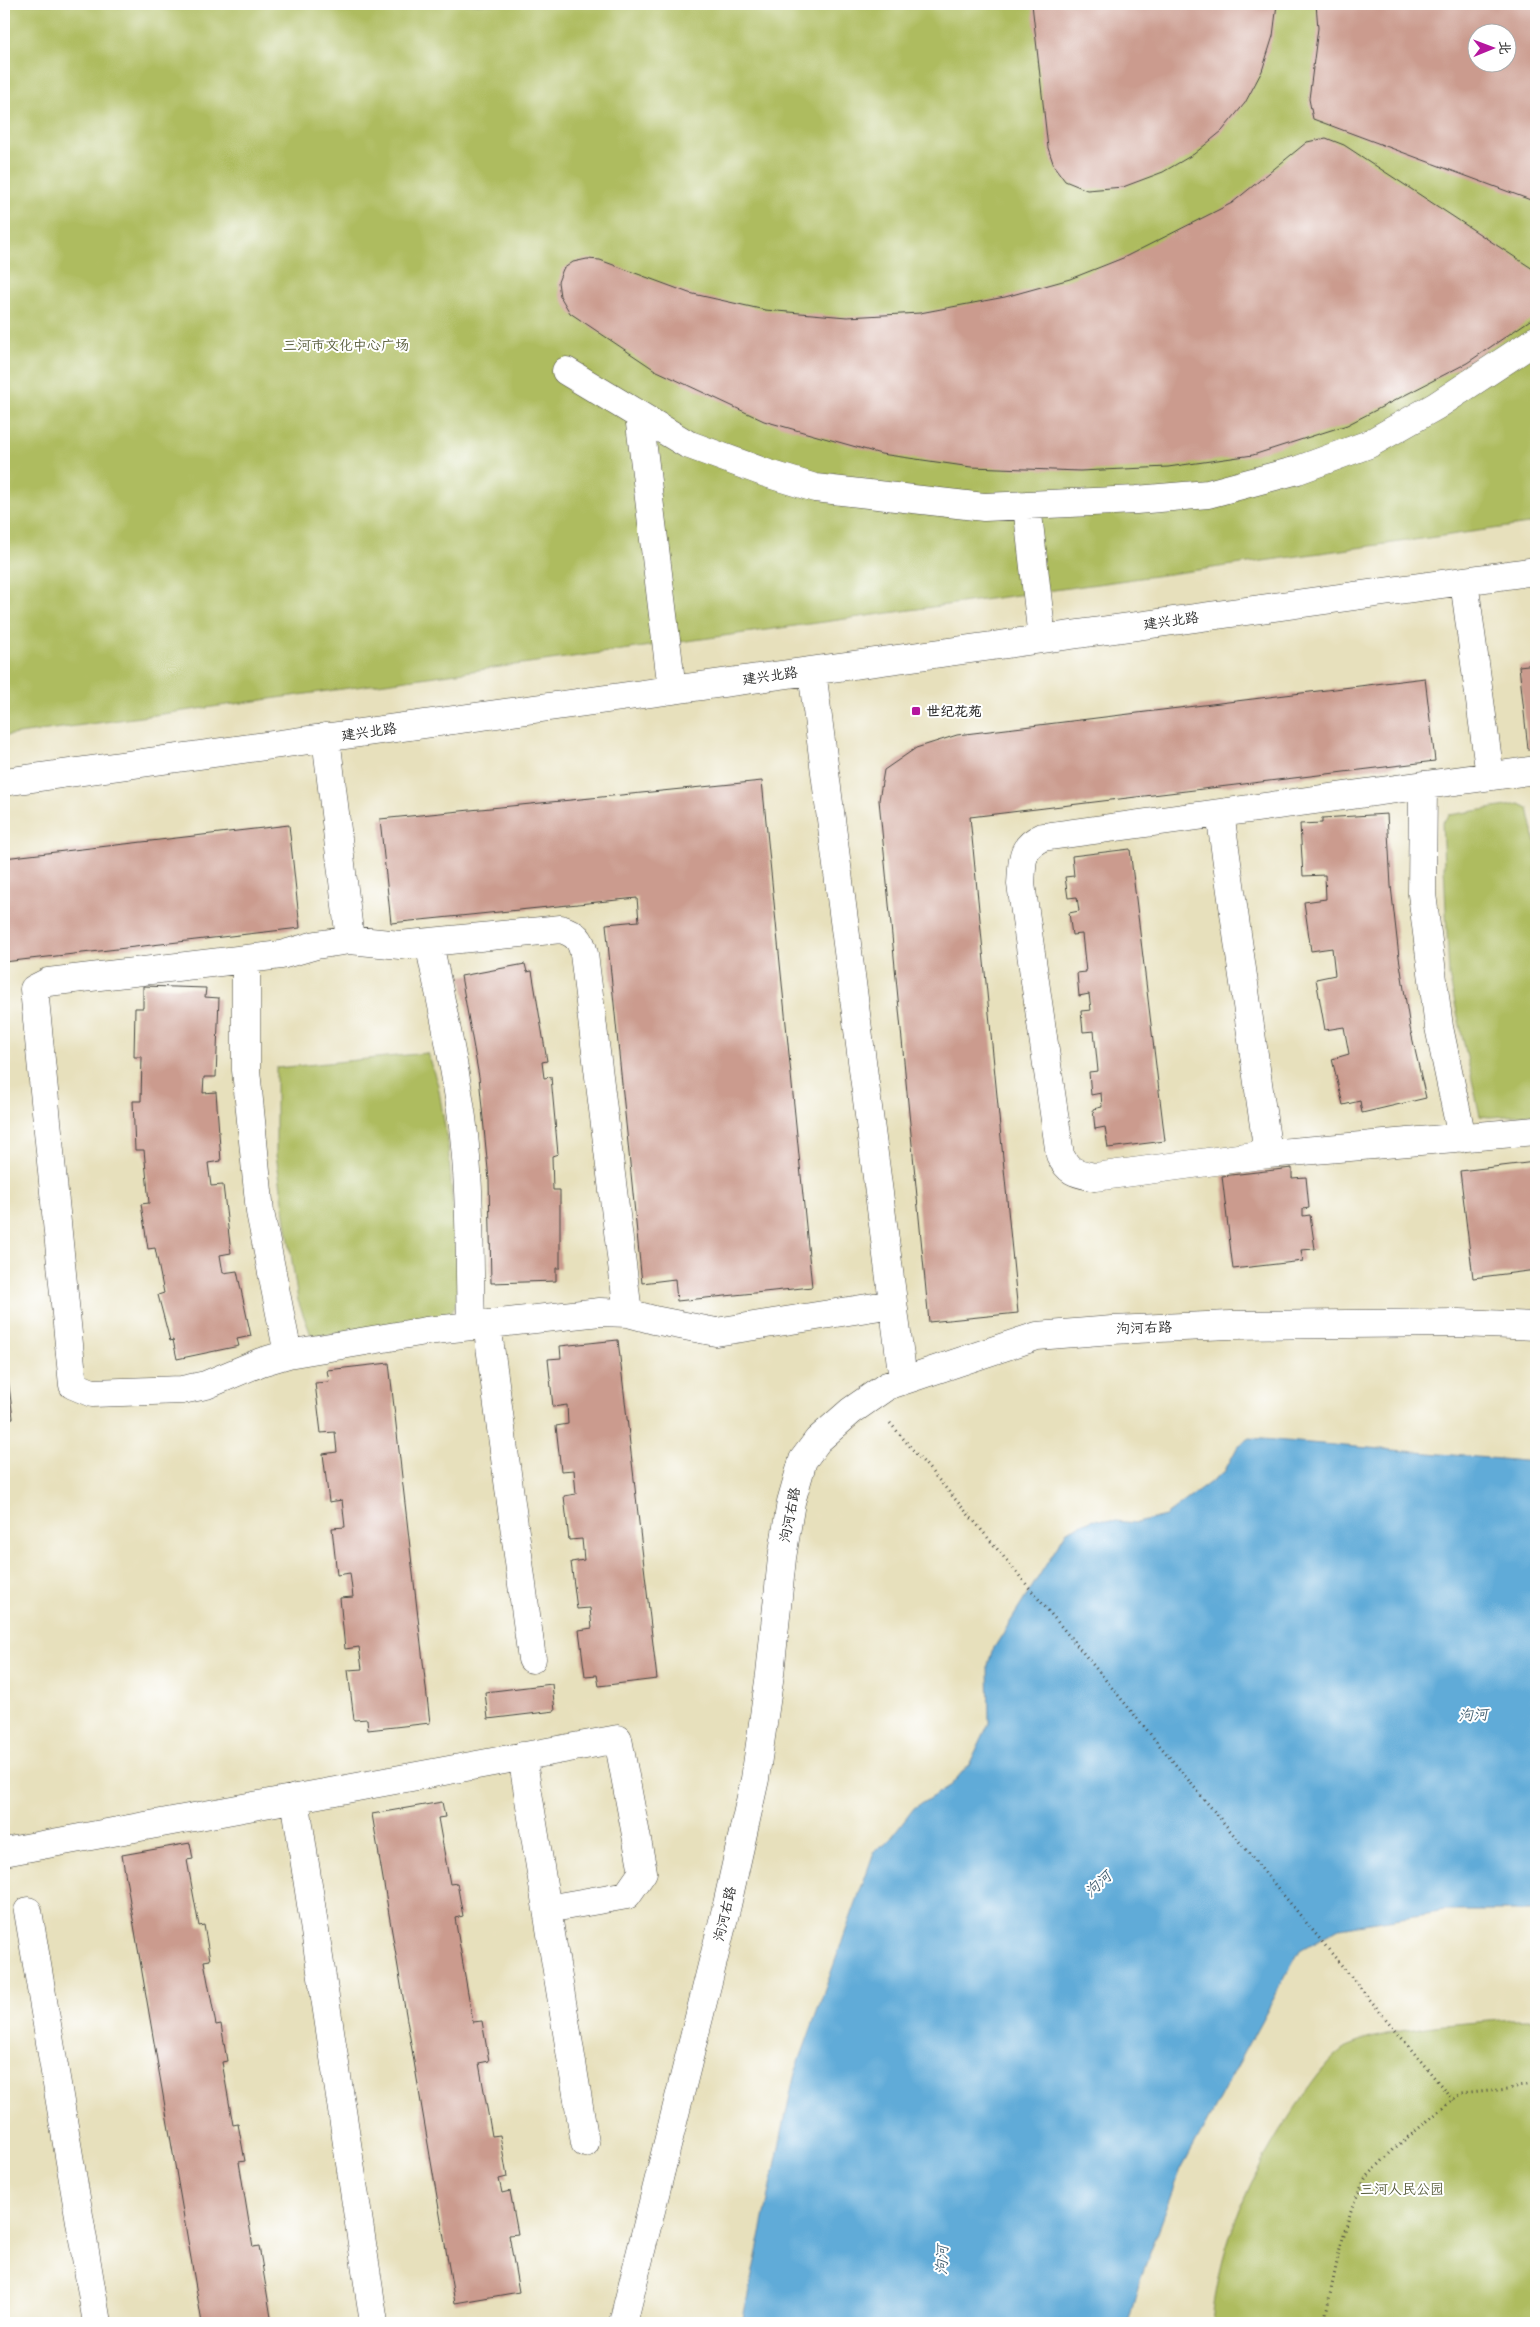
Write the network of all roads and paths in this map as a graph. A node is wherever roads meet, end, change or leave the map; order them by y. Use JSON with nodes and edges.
{"nodes":[{"id":1,"x":1536,"y":340,"type":"edge"},
{"id":2,"x":566,"y":371,"type":"dead end"},
{"id":3,"x":639,"y":415,"type":"junction"},
{"id":4,"x":1027,"y":505,"type":"junction"},
{"id":5,"x":1536,"y":571,"type":"edge"},
{"id":6,"x":1464,"y":581,"type":"junction"},
{"id":7,"x":1042,"y":639,"type":"junction"},
{"id":8,"x":812,"y":670,"type":"junction"},
{"id":9,"x":672,"y":690,"type":"junction"},
{"id":10,"x":326,"y":738,"type":"junction"},
{"id":11,"x":1536,"y":770,"type":"edge"},
{"id":12,"x":1490,"y":776,"type":"junction"},
{"id":13,"x":4,"y":782,"type":"edge"},
{"id":14,"x":1423,"y":785,"type":"junction"},
{"id":15,"x":1220,"y":812,"type":"junction"},
{"id":16,"x":350,"y":940,"type":"junction"},
{"id":17,"x":429,"y":943,"type":"junction"},
{"id":18,"x":246,"y":959,"type":"junction"},
{"id":19,"x":1536,"y":1131,"type":"edge"},
{"id":20,"x":1462,"y":1138,"type":"junction"},
{"id":21,"x":1268,"y":1154,"type":"junction"},
{"id":22,"x":893,"y":1304,"type":"junction"},
{"id":23,"x":628,"y":1313,"type":"junction"},
{"id":24,"x":479,"y":1325,"type":"junction"},
{"id":25,"x":1536,"y":1326,"type":"edge"},
{"id":26,"x":288,"y":1354,"type":"junction"},
{"id":27,"x":903,"y":1380,"type":"junction"},
{"id":28,"x":869,"y":1398,"type":"junction"},
{"id":29,"x":532,"y":1659,"type":"dead end"},
{"id":30,"x":522,"y":1756,"type":"junction"},
{"id":31,"x":295,"y":1798,"type":"junction"},
{"id":32,"x":4,"y":1852,"type":"edge"},
{"id":33,"x":547,"y":1909,"type":"junction"},
{"id":34,"x":28,"y":1911,"type":"dead end"},
{"id":35,"x":1536,"y":2085,"type":"edge"},
{"id":36,"x":1453,"y":2100,"type":"junction"},
{"id":37,"x":585,"y":2143,"type":"dead end"},
{"id":38,"x":97,"y":2323,"type":"edge"},
{"id":39,"x":374,"y":2323,"type":"edge"},
{"id":40,"x":623,"y":2323,"type":"edge"},
{"id":41,"x":1324,"y":2323,"type":"edge"}],
"edges":[{"from":1,"to":4,"type":"street"},
{"from":2,"to":3,"type":"street"},
{"from":3,"to":4,"type":"street"},
{"from":3,"to":9,"type":"street"},
{"from":4,"to":7,"type":"street"},
{"from":5,"to":6,"type":"street","name":"建兴北路"},
{"from":6,"to":7,"type":"street","name":"建兴北路"},
{"from":6,"to":12,"type":"street"},
{"from":7,"to":8,"type":"street","name":"建兴北路"},
{"from":8,"to":9,"type":"street","name":"建兴北路"},
{"from":8,"to":22,"type":"street"},
{"from":9,"to":10,"type":"street","name":"建兴北路"},
{"from":10,"to":13,"type":"street","name":"建兴北路"},
{"from":10,"to":16,"type":"street"},
{"from":11,"to":12,"type":"street"},
{"from":12,"to":14,"type":"street"},
{"from":14,"to":15,"type":"street"},
{"from":14,"to":20,"type":"street"},
{"from":15,"to":21,"type":"street"},
{"from":15,"to":21,"type":"street"},
{"from":16,"to":17,"type":"street"},
{"from":16,"to":18,"type":"street"},
{"from":17,"to":23,"type":"street"},
{"from":17,"to":24,"type":"street"},
{"from":18,"to":26,"type":"street"},
{"from":18,"to":26,"type":"street"},
{"from":19,"to":20,"type":"street"},
{"from":20,"to":21,"type":"street"},
{"from":22,"to":23,"type":"street"},
{"from":22,"to":27,"type":"street"},
{"from":23,"to":24,"type":"street"},
{"from":24,"to":26,"type":"street"},
{"from":24,"to":29,"type":"street"},
{"from":25,"to":27,"type":"street","name":"泃河右路"},
{"from":27,"to":28,"type":"street","name":"泃河右路"},
{"from":28,"to":36,"type":"path"},
{"from":28,"to":40,"type":"street","name":"泃河右路"},
{"from":30,"to":31,"type":"street"},
{"from":30,"to":33,"type":"street"},
{"from":30,"to":33,"type":"street"},
{"from":31,"to":32,"type":"street"},
{"from":31,"to":39,"type":"street"},
{"from":33,"to":37,"type":"street"},
{"from":34,"to":38,"type":"street"},
{"from":35,"to":36,"type":"path"},
{"from":36,"to":41,"type":"path"}]}
